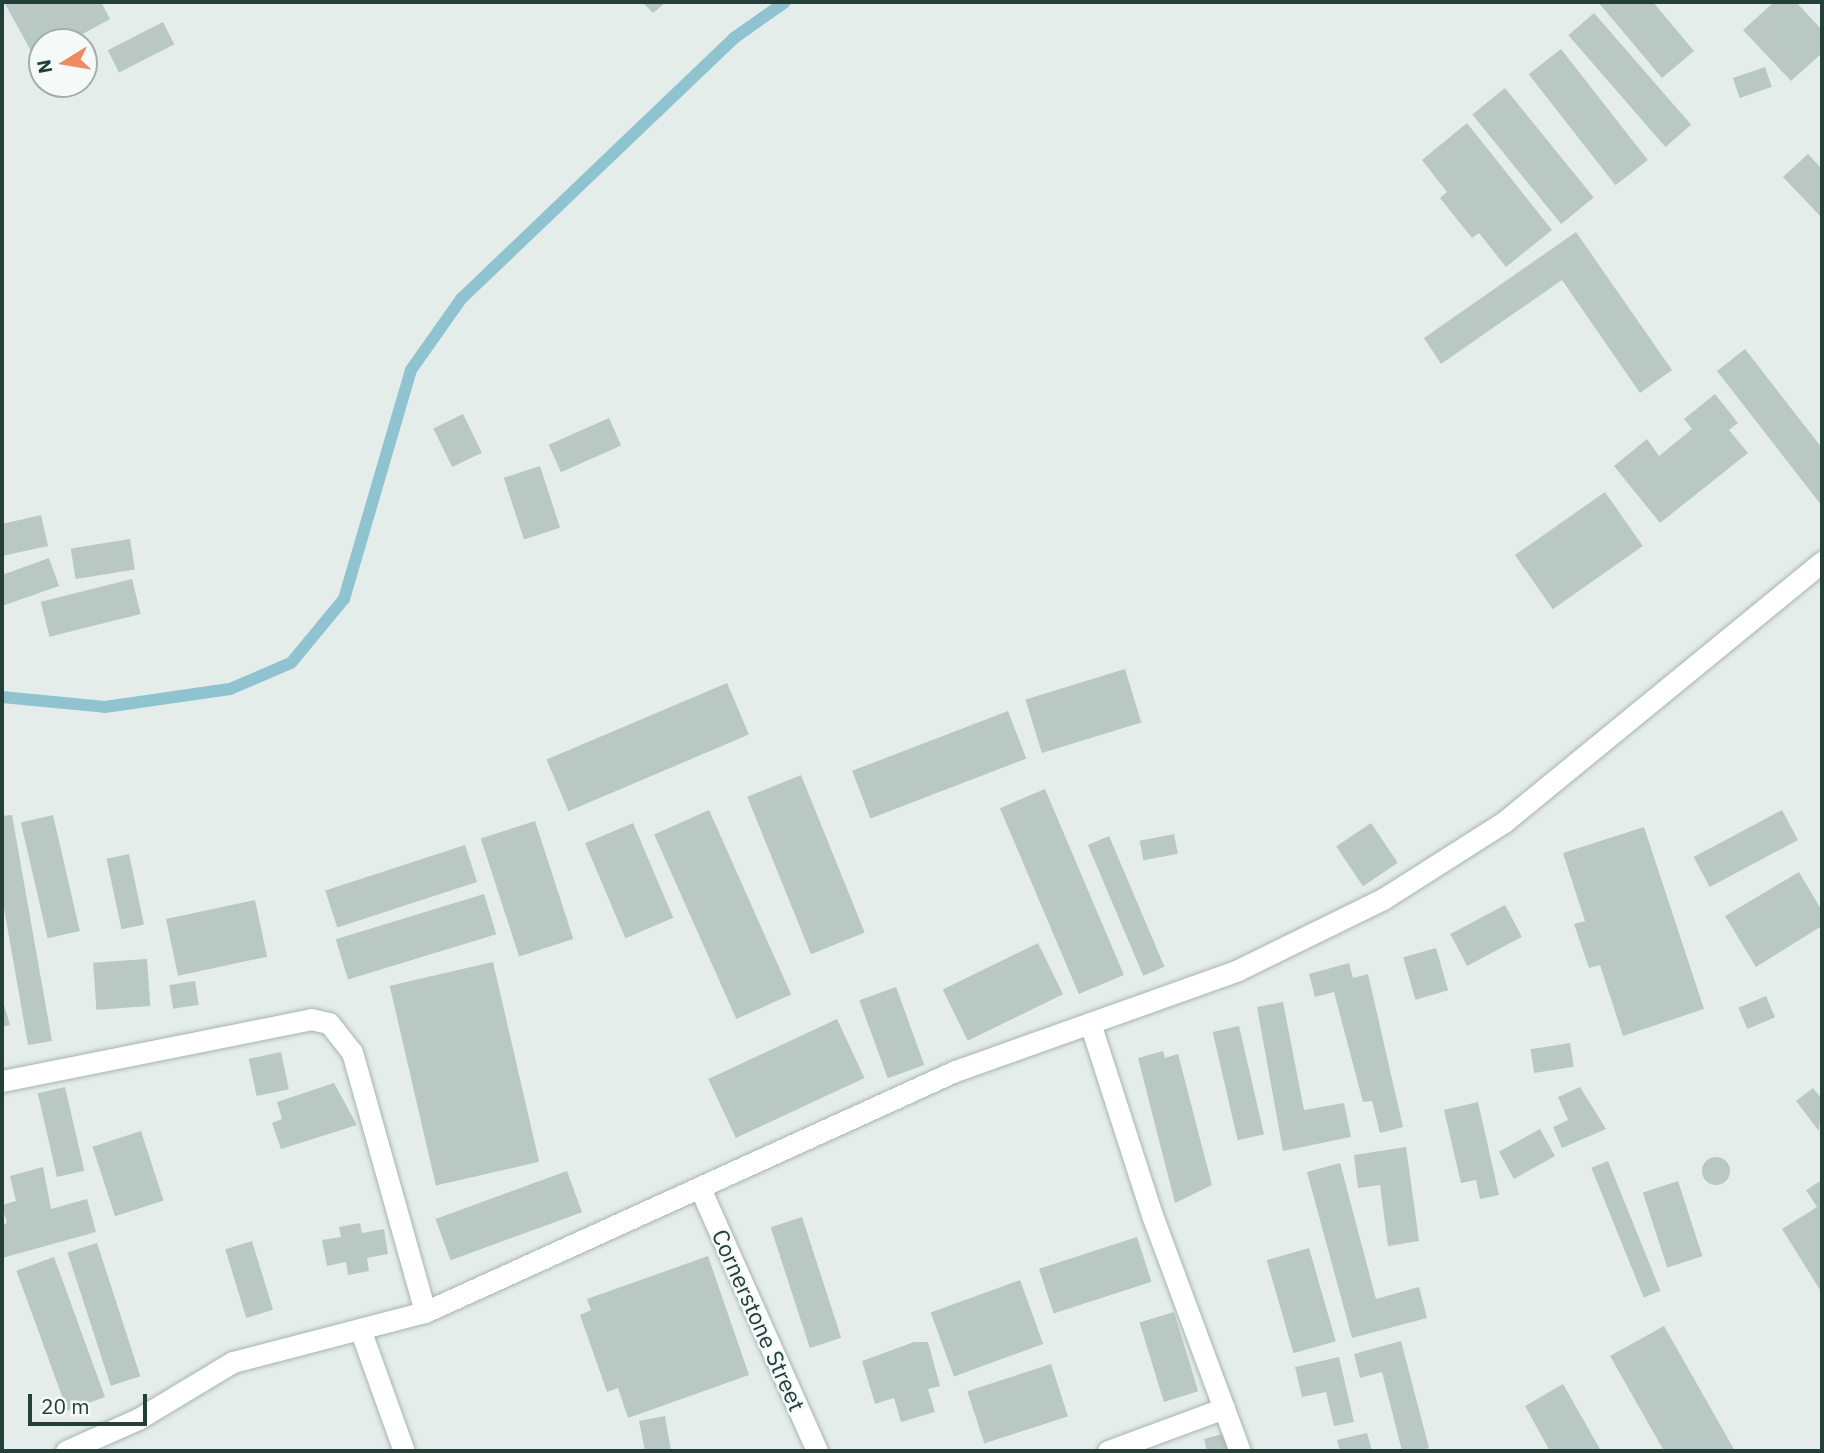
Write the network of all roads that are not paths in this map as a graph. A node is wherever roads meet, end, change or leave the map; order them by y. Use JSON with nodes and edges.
{"nodes":[{"id":1,"x":1822,"y":562,"type":"edge"},
{"id":2,"x":1090,"y":1023,"type":"junction"},
{"id":3,"x":2,"y":1081,"type":"edge"},
{"id":4,"x":700,"y":1188,"type":"junction"},
{"id":5,"x":425,"y":1312,"type":"junction"},
{"id":6,"x":360,"y":1329,"type":"junction"},
{"id":7,"x":1224,"y":1408,"type":"junction"},
{"id":8,"x":66,"y":1451,"type":"edge"},
{"id":9,"x":404,"y":1451,"type":"edge"},
{"id":10,"x":817,"y":1451,"type":"edge"},
{"id":11,"x":1108,"y":1451,"type":"edge"},
{"id":12,"x":1240,"y":1451,"type":"edge"}],
"edges":[{"from":1,"to":2,"type":"street"},
{"from":2,"to":4,"type":"street"},
{"from":2,"to":7,"type":"street"},
{"from":3,"to":5,"type":"street"},
{"from":4,"to":5,"type":"street"},
{"from":4,"to":10,"type":"street","name":"Cornerstone Street"},
{"from":5,"to":6,"type":"street"},
{"from":6,"to":8,"type":"street"},
{"from":6,"to":9,"type":"street"},
{"from":7,"to":11,"type":"street"},
{"from":7,"to":12,"type":"street"}]}
